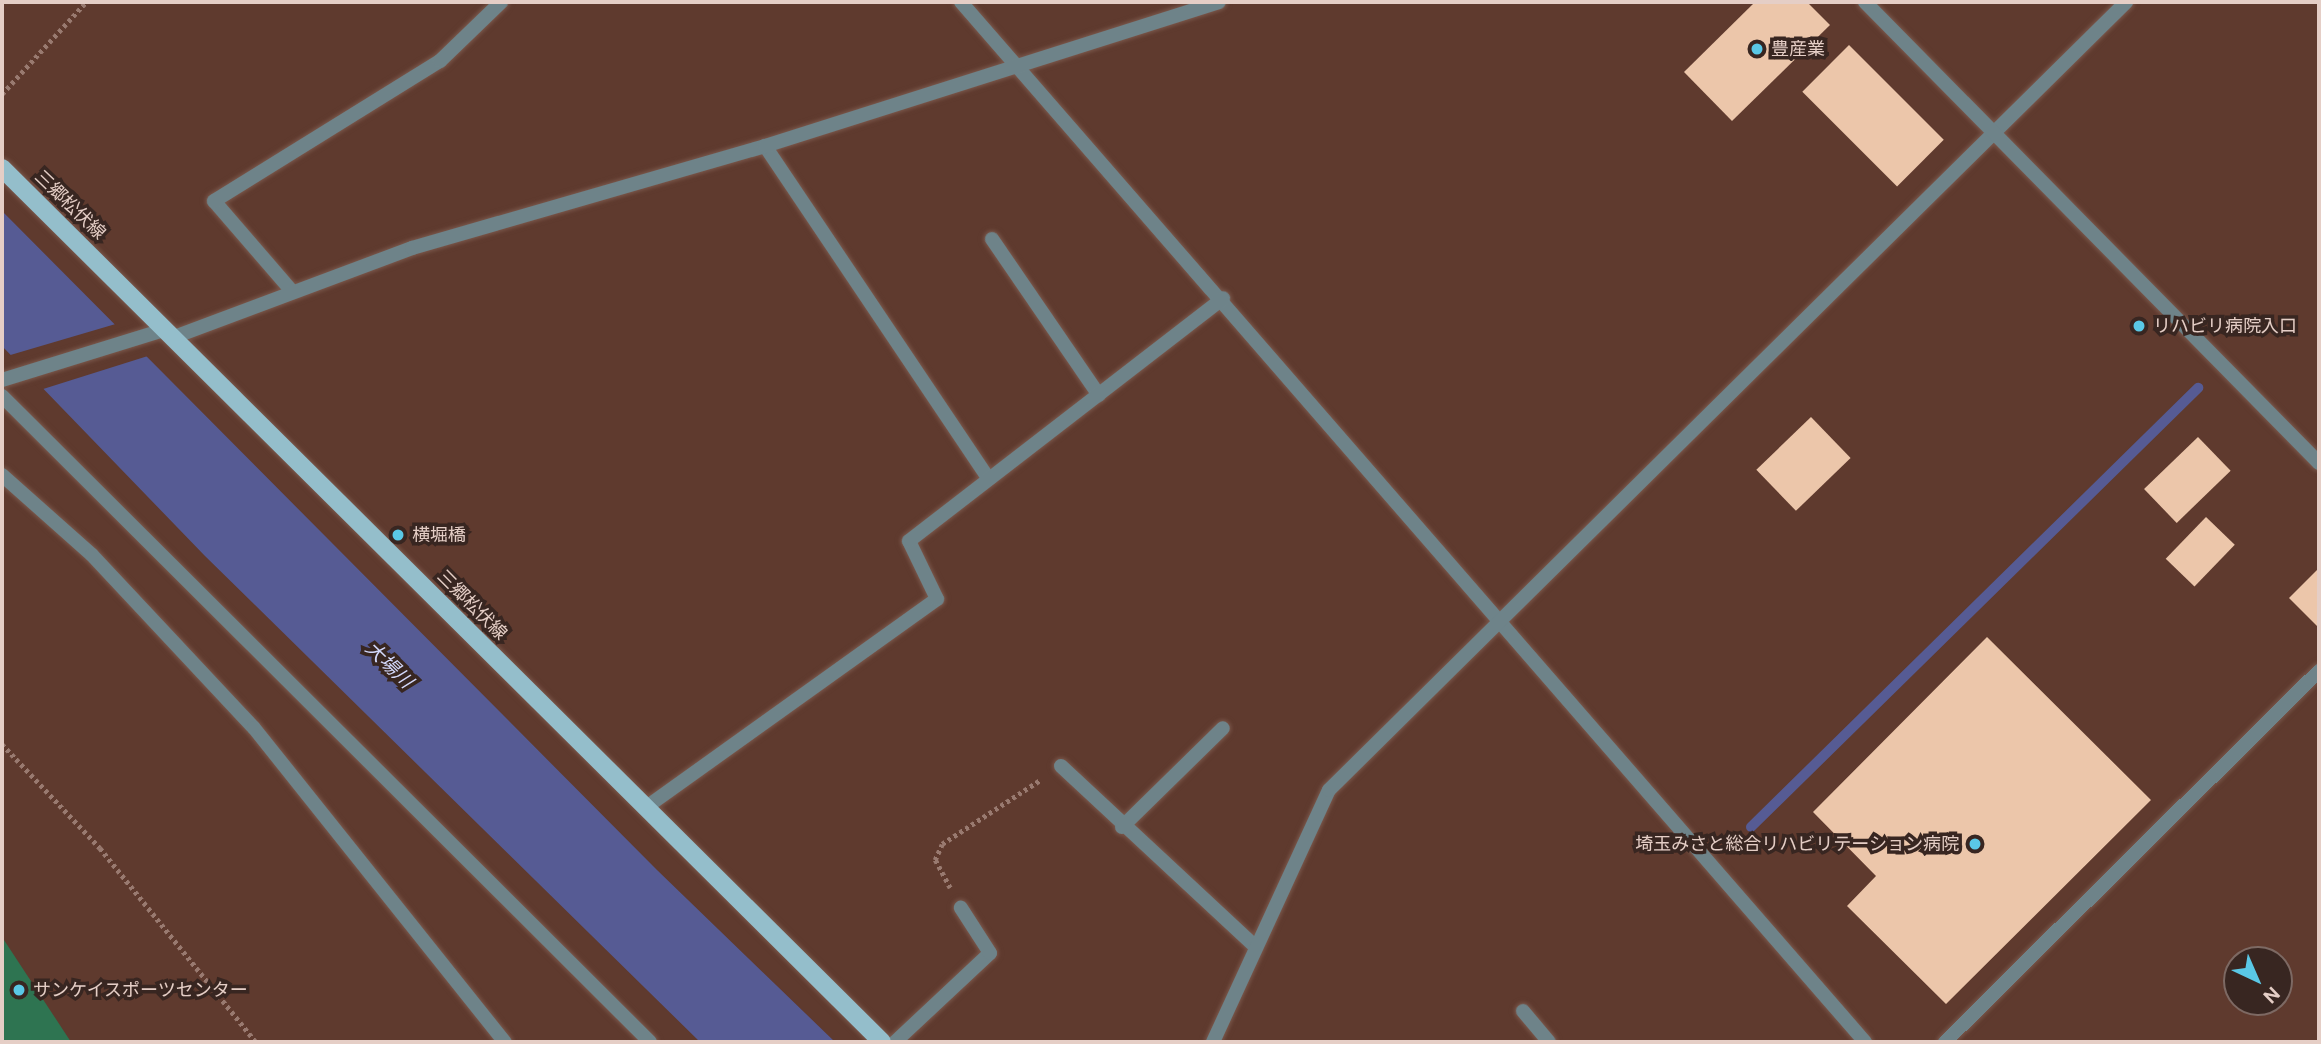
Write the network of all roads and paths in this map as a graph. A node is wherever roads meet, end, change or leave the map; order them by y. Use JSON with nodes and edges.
{"nodes":[{"id":1,"x":86,"y":2,"type":"edge"},
{"id":2,"x":501,"y":2,"type":"edge"},
{"id":3,"x":961,"y":2,"type":"edge"},
{"id":4,"x":1219,"y":2,"type":"edge"},
{"id":5,"x":1866,"y":2,"type":"edge"},
{"id":6,"x":2126,"y":2,"type":"edge"},
{"id":7,"x":1188,"y":6,"type":"edge"},
{"id":8,"x":1020,"y":66,"type":"junction"},
{"id":9,"x":2,"y":94,"type":"edge"},
{"id":10,"x":1994,"y":132,"type":"junction"},
{"id":11,"x":765,"y":146,"type":"junction"},
{"id":12,"x":2,"y":168,"type":"edge"},
{"id":13,"x":992,"y":239,"type":"dead end"},
{"id":14,"x":289,"y":289,"type":"junction"},
{"id":15,"x":1223,"y":298,"type":"junction"},
{"id":16,"x":174,"y":337,"type":"junction"},
{"id":17,"x":2,"y":380,"type":"edge"},
{"id":18,"x":1099,"y":394,"type":"junction"},
{"id":19,"x":2,"y":396,"type":"edge"},
{"id":20,"x":2319,"y":463,"type":"edge"},
{"id":21,"x":2,"y":475,"type":"edge"},
{"id":22,"x":989,"y":479,"type":"junction"},
{"id":23,"x":1500,"y":621,"type":"junction"},
{"id":24,"x":2319,"y":671,"type":"edge"},
{"id":25,"x":1223,"y":728,"type":"dead end"},
{"id":26,"x":2,"y":744,"type":"edge"},
{"id":27,"x":1061,"y":766,"type":"joint"},
{"id":28,"x":645,"y":808,"type":"junction"},
{"id":29,"x":1122,"y":827,"type":"junction"},
{"id":30,"x":961,"y":908,"type":"joint"},
{"id":31,"x":1256,"y":947,"type":"junction"},
{"id":32,"x":1523,"y":1011,"type":"dead end"},
{"id":33,"x":256,"y":1042,"type":"edge"},
{"id":34,"x":505,"y":1042,"type":"edge"},
{"id":35,"x":650,"y":1042,"type":"edge"},
{"id":36,"x":882,"y":1042,"type":"edge"},
{"id":37,"x":895,"y":1042,"type":"edge"},
{"id":38,"x":1213,"y":1042,"type":"edge"},
{"id":39,"x":1549,"y":1042,"type":"edge"},
{"id":40,"x":1865,"y":1042,"type":"edge"},
{"id":41,"x":1945,"y":1042,"type":"edge"}],
"edges":[{"from":1,"to":9,"type":"path"},
{"from":2,"to":14,"type":"street"},
{"from":3,"to":8,"type":"street"},
{"from":4,"to":7,"type":"street"},
{"from":5,"to":10,"type":"street"},
{"from":6,"to":10,"type":"street"},
{"from":7,"to":8,"type":"street"},
{"from":8,"to":11,"type":"street"},
{"from":8,"to":15,"type":"street"},
{"from":10,"to":20,"type":"street"},
{"from":10,"to":23,"type":"street"},
{"from":11,"to":14,"type":"street"},
{"from":11,"to":22,"type":"street"},
{"from":12,"to":16,"type":"main road","name":"三郷松伏線"},
{"from":13,"to":18,"type":"street"},
{"from":14,"to":16,"type":"street"},
{"from":15,"to":18,"type":"street"},
{"from":15,"to":23,"type":"street"},
{"from":16,"to":17,"type":"street"},
{"from":16,"to":28,"type":"main road","name":"三郷松伏線"},
{"from":18,"to":22,"type":"street"},
{"from":19,"to":35,"type":"street"},
{"from":21,"to":34,"type":"street"},
{"from":22,"to":28,"type":"street"},
{"from":23,"to":31,"type":"street"},
{"from":23,"to":40,"type":"street"},
{"from":24,"to":41,"type":"street"},
{"from":25,"to":29,"type":"street"},
{"from":26,"to":33,"type":"path"},
{"from":27,"to":29,"type":"street"},
{"from":27,"to":30,"type":"path"},
{"from":28,"to":36,"type":"main road","name":"三郷松伏線"},
{"from":29,"to":31,"type":"street"},
{"from":30,"to":37,"type":"street"},
{"from":31,"to":38,"type":"street"},
{"from":32,"to":39,"type":"street"}]}
